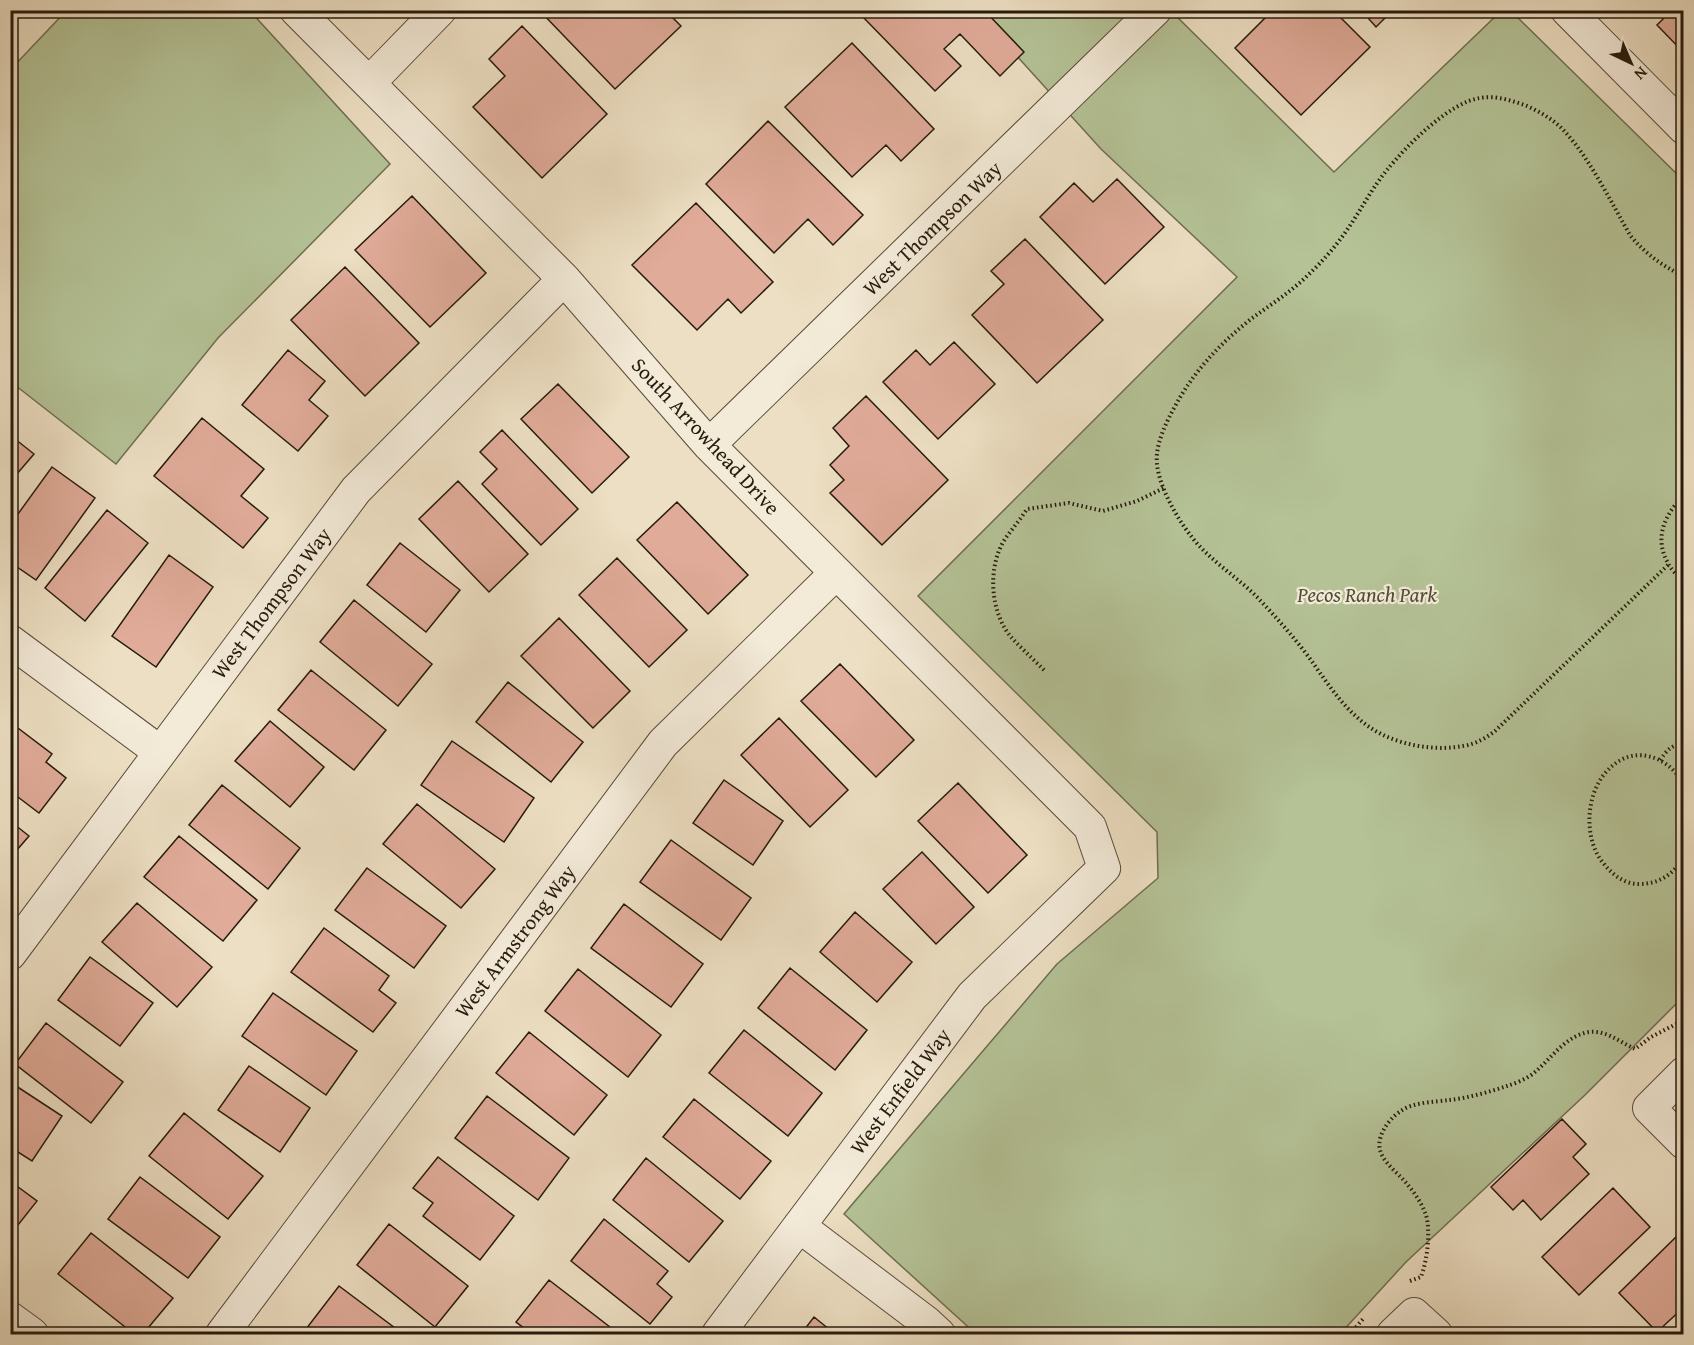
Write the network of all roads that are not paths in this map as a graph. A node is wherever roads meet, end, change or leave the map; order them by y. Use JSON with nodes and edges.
{"nodes":[{"id":1,"x":296,"y":10,"type":"edge"},
{"id":2,"x":440,"y":10,"type":"edge"},
{"id":3,"x":1155,"y":10,"type":"edge"},
{"id":4,"x":1567,"y":10,"type":"edge"},
{"id":5,"x":369,"y":83,"type":"junction"},
{"id":6,"x":1683,"y":128,"type":"edge"},
{"id":7,"x":564,"y":279,"type":"junction"},
{"id":8,"x":709,"y":446,"type":"junction"},
{"id":9,"x":836,"y":573,"type":"junction"},
{"id":10,"x":10,"y":641,"type":"edge"},
{"id":11,"x":160,"y":752,"type":"junction"},
{"id":12,"x":1104,"y":867,"type":"joint"},
{"id":13,"x":10,"y":954,"type":"edge"},
{"id":14,"x":1683,"y":1073,"type":"edge"},
{"id":15,"x":1683,"y":1143,"type":"edge"},
{"id":16,"x":799,"y":1226,"type":"junction"},
{"id":17,"x":10,"y":1318,"type":"edge"},
{"id":18,"x":32,"y":1335,"type":"edge"},
{"id":19,"x":222,"y":1335,"type":"edge"},
{"id":20,"x":718,"y":1335,"type":"edge"},
{"id":21,"x":939,"y":1335,"type":"edge"}],
"edges":[{"from":1,"to":5,"type":"street","name":"South Arrowhead Drive"},
{"from":2,"to":5,"type":"street"},
{"from":3,"to":8,"type":"street","name":"West Thompson Way"},
{"from":4,"to":6,"type":"street"},
{"from":5,"to":7,"type":"street","name":"South Arrowhead Drive"},
{"from":7,"to":8,"type":"street","name":"South Arrowhead Drive"},
{"from":7,"to":11,"type":"street","name":"West Thompson Way"},
{"from":8,"to":9,"type":"street","name":"South Arrowhead Drive"},
{"from":9,"to":12,"type":"street","name":"South Arrowhead Drive"},
{"from":9,"to":19,"type":"street","name":"West Armstrong Way"},
{"from":10,"to":11,"type":"street"},
{"from":11,"to":13,"type":"street","name":"West Thompson Way"},
{"from":12,"to":16,"type":"street","name":"West Enfield Way"},
{"from":14,"to":15,"type":"street"},
{"from":16,"to":20,"type":"street","name":"West Enfield Way"},
{"from":16,"to":21,"type":"street"},
{"from":17,"to":18,"type":"street"}]}
